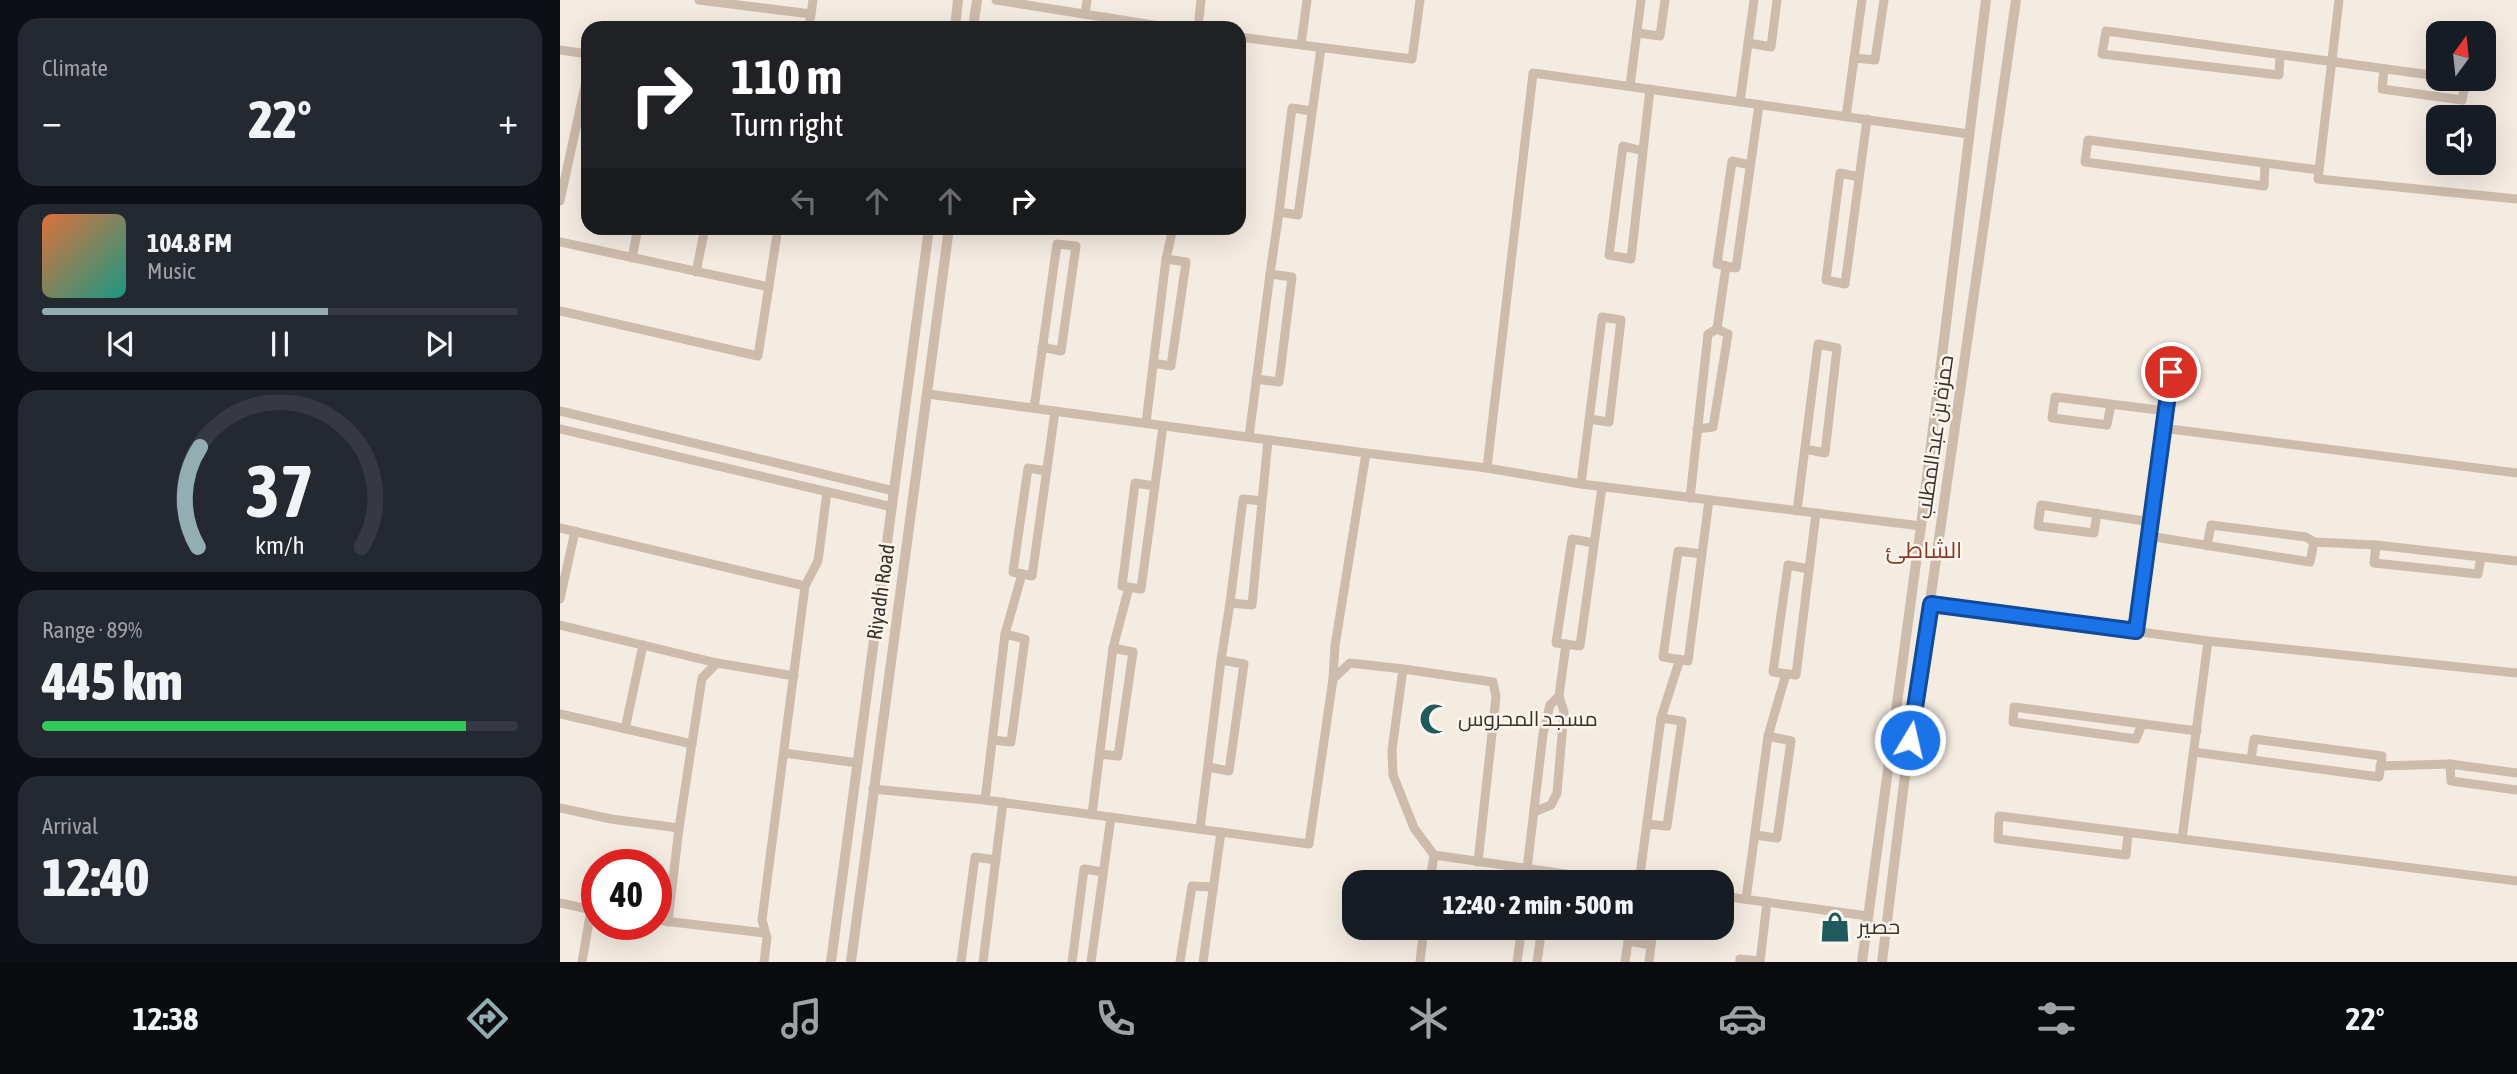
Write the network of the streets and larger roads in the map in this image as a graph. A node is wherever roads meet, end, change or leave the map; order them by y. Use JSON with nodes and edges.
{"nodes":[{"id":1,"x":699,"y":0,"type":"edge"},
{"id":2,"x":813,"y":0,"type":"edge"},
{"id":3,"x":958,"y":0,"type":"edge"},
{"id":4,"x":977,"y":0,"type":"edge"},
{"id":5,"x":996,"y":0,"type":"edge"},
{"id":6,"x":1087,"y":0,"type":"edge"},
{"id":7,"x":1201,"y":0,"type":"edge"},
{"id":8,"x":1307,"y":0,"type":"edge"},
{"id":9,"x":1420,"y":0,"type":"edge"},
{"id":10,"x":1641,"y":0,"type":"edge"},
{"id":11,"x":1665,"y":0,"type":"edge"},
{"id":12,"x":1754,"y":0,"type":"edge"},
{"id":13,"x":1776,"y":0,"type":"edge"},
{"id":14,"x":1862,"y":0,"type":"edge"},
{"id":15,"x":1884,"y":0,"type":"edge"},
{"id":16,"x":1986,"y":0,"type":"edge"},
{"id":17,"x":2016,"y":0,"type":"edge"},
{"id":18,"x":2339,"y":0,"type":"edge"},
{"id":19,"x":811,"y":14,"type":"junction"},
{"id":20,"x":1085,"y":14,"type":"junction"},
{"id":21,"x":1105,"y":17,"type":"junction"},
{"id":22,"x":810,"y":21,"type":"edge"},
{"id":23,"x":956,"y":21,"type":"edge"},
{"id":24,"x":974,"y":21,"type":"edge"},
{"id":25,"x":1104,"y":21,"type":"edge"},
{"id":26,"x":1129,"y":21,"type":"edge"},
{"id":27,"x":1199,"y":21,"type":"edge"},
{"id":28,"x":1637,"y":33,"type":"junction"},
{"id":29,"x":1246,"y":38,"type":"edge"},
{"id":30,"x":1748,"y":43,"type":"junction"},
{"id":31,"x":1301,"y":45,"type":"junction"},
{"id":32,"x":1321,"y":48,"type":"junction"},
{"id":33,"x":560,"y":50,"type":"edge"},
{"id":34,"x":581,"y":53,"type":"edge"},
{"id":35,"x":2280,"y":55,"type":"junction"},
{"id":36,"x":1854,"y":58,"type":"junction"},
{"id":37,"x":2332,"y":61,"type":"junction"},
{"id":38,"x":2384,"y":69,"type":"junction"},
{"id":39,"x":2426,"y":74,"type":"edge"},
{"id":40,"x":1630,"y":86,"type":"junction"},
{"id":41,"x":1650,"y":89,"type":"junction"},
{"id":42,"x":2464,"y":91,"type":"edge"},
{"id":43,"x":1741,"y":102,"type":"junction"},
{"id":44,"x":581,"y":104,"type":"edge"},
{"id":45,"x":1759,"y":104,"type":"junction"},
{"id":46,"x":1312,"y":111,"type":"junction"},
{"id":47,"x":1846,"y":117,"type":"junction"},
{"id":48,"x":1867,"y":120,"type":"junction"},
{"id":49,"x":1969,"y":134,"type":"junction"},
{"id":50,"x":1643,"y":151,"type":"junction"},
{"id":51,"x":2266,"y":163,"type":"junction"},
{"id":52,"x":1750,"y":165,"type":"junction"},
{"id":53,"x":2319,"y":170,"type":"junction"},
{"id":54,"x":1859,"y":177,"type":"junction"},
{"id":55,"x":2517,"y":199,"type":"edge"},
{"id":56,"x":560,"y":201,"type":"edge"},
{"id":57,"x":1279,"y":212,"type":"junction"},
{"id":58,"x":637,"y":235,"type":"edge"},
{"id":59,"x":704,"y":235,"type":"edge"},
{"id":60,"x":777,"y":235,"type":"edge"},
{"id":61,"x":928,"y":235,"type":"edge"},
{"id":62,"x":948,"y":235,"type":"edge"},
{"id":63,"x":1171,"y":235,"type":"edge"},
{"id":64,"x":560,"y":242,"type":"edge"},
{"id":65,"x":632,"y":258,"type":"junction"},
{"id":66,"x":1166,"y":259,"type":"junction"},
{"id":67,"x":1726,"y":266,"type":"junction"},
{"id":68,"x":696,"y":272,"type":"junction"},
{"id":69,"x":1270,"y":274,"type":"junction"},
{"id":70,"x":769,"y":287,"type":"junction"},
{"id":71,"x":560,"y":311,"type":"edge"},
{"id":72,"x":1717,"y":329,"type":"junction"},
{"id":73,"x":1042,"y":347,"type":"junction"},
{"id":74,"x":1153,"y":363,"type":"junction"},
{"id":75,"x":2171,"y":372,"type":"dead end"},
{"id":76,"x":1256,"y":379,"type":"junction"},
{"id":77,"x":928,"y":394,"type":"junction"},
{"id":78,"x":2111,"y":404,"type":"junction"},
{"id":79,"x":1034,"y":408,"type":"junction"},
{"id":80,"x":560,"y":411,"type":"edge"},
{"id":81,"x":1055,"y":411,"type":"junction"},
{"id":82,"x":2166,"y":411,"type":"junction"},
{"id":83,"x":1589,"y":419,"type":"junction"},
{"id":84,"x":1146,"y":423,"type":"junction"},
{"id":85,"x":1163,"y":426,"type":"junction"},
{"id":86,"x":2162,"y":428,"type":"junction"},
{"id":87,"x":560,"y":429,"type":"edge"},
{"id":88,"x":1697,"y":429,"type":"junction"},
{"id":89,"x":1249,"y":437,"type":"junction"},
{"id":90,"x":1268,"y":440,"type":"junction"},
{"id":91,"x":1805,"y":449,"type":"junction"},
{"id":92,"x":1366,"y":453,"type":"junction"},
{"id":93,"x":1487,"y":468,"type":"junction"},
{"id":94,"x":1047,"y":471,"type":"junction"},
{"id":95,"x":2517,"y":473,"type":"edge"},
{"id":96,"x":1581,"y":484,"type":"junction"},
{"id":97,"x":1155,"y":486,"type":"junction"},
{"id":98,"x":1602,"y":487,"type":"junction"},
{"id":99,"x":894,"y":491,"type":"junction"},
{"id":100,"x":827,"y":492,"type":"junction"},
{"id":101,"x":1689,"y":498,"type":"junction"},
{"id":102,"x":1709,"y":500,"type":"junction"},
{"id":103,"x":1262,"y":501,"type":"junction"},
{"id":104,"x":892,"y":508,"type":"junction"},
{"id":105,"x":1797,"y":511,"type":"junction"},
{"id":106,"x":1815,"y":513,"type":"junction"},
{"id":107,"x":2097,"y":513,"type":"junction"},
{"id":108,"x":2151,"y":522,"type":"junction"},
{"id":109,"x":1921,"y":526,"type":"junction"},
{"id":110,"x":560,"y":528,"type":"edge"},
{"id":111,"x":575,"y":531,"type":"junction"},
{"id":112,"x":2149,"y":536,"type":"junction"},
{"id":113,"x":2314,"y":542,"type":"junction"},
{"id":114,"x":1594,"y":543,"type":"junction"},
{"id":115,"x":2376,"y":545,"type":"junction"},
{"id":116,"x":2207,"y":546,"type":"junction"},
{"id":117,"x":1702,"y":554,"type":"junction"},
{"id":118,"x":2481,"y":557,"type":"junction"},
{"id":119,"x":2517,"y":561,"type":"edge"},
{"id":120,"x":1809,"y":569,"type":"junction"},
{"id":121,"x":1022,"y":574,"type":"junction"},
{"id":122,"x":805,"y":586,"type":"junction"},
{"id":123,"x":1129,"y":587,"type":"junction"},
{"id":124,"x":560,"y":599,"type":"edge"},
{"id":125,"x":1230,"y":603,"type":"junction"},
{"id":126,"x":1931,"y":604,"type":"junction"},
{"id":127,"x":560,"y":625,"type":"edge"},
{"id":128,"x":2136,"y":631,"type":"junction"},
{"id":129,"x":1005,"y":634,"type":"junction"},
{"id":130,"x":2208,"y":640,"type":"junction"},
{"id":131,"x":1566,"y":644,"type":"junction"},
{"id":132,"x":643,"y":645,"type":"junction"},
{"id":133,"x":1335,"y":646,"type":"junction"},
{"id":134,"x":1113,"y":648,"type":"junction"},
{"id":135,"x":701,"y":659,"type":"junction"},
{"id":136,"x":1221,"y":660,"type":"junction"},
{"id":137,"x":1680,"y":660,"type":"junction"},
{"id":138,"x":717,"y":663,"type":"junction"},
{"id":139,"x":1350,"y":663,"type":"junction"},
{"id":140,"x":1402,"y":669,"type":"junction"},
{"id":141,"x":2517,"y":673,"type":"edge"},
{"id":142,"x":1786,"y":674,"type":"junction"},
{"id":143,"x":794,"y":676,"type":"junction"},
{"id":144,"x":702,"y":678,"type":"junction"},
{"id":145,"x":1333,"y":679,"type":"junction"},
{"id":146,"x":1559,"y":696,"type":"junction"},
{"id":147,"x":560,"y":714,"type":"edge"},
{"id":148,"x":1661,"y":718,"type":"junction"},
{"id":149,"x":2142,"y":724,"type":"junction"},
{"id":150,"x":625,"y":729,"type":"junction"},
{"id":151,"x":2197,"y":731,"type":"junction"},
{"id":152,"x":1894,"y":732,"type":"junction"},
{"id":153,"x":1768,"y":736,"type":"junction"},
{"id":154,"x":992,"y":740,"type":"junction"},
{"id":155,"x":1910,"y":740,"type":"junction"},
{"id":156,"x":692,"y":744,"type":"junction"},
{"id":157,"x":2194,"y":752,"type":"junction"},
{"id":158,"x":784,"y":753,"type":"junction"},
{"id":159,"x":1100,"y":754,"type":"junction"},
{"id":160,"x":2251,"y":760,"type":"junction"},
{"id":161,"x":858,"y":763,"type":"junction"},
{"id":162,"x":2449,"y":764,"type":"junction"},
{"id":163,"x":2381,"y":766,"type":"junction"},
{"id":164,"x":1208,"y":767,"type":"junction"},
{"id":165,"x":2517,"y":773,"type":"edge"},
{"id":166,"x":1888,"y":775,"type":"junction"},
{"id":167,"x":1904,"y":783,"type":"junction"},
{"id":168,"x":873,"y":789,"type":"junction"},
{"id":169,"x":2517,"y":790,"type":"edge"},
{"id":170,"x":985,"y":800,"type":"junction"},
{"id":171,"x":1003,"y":802,"type":"junction"},
{"id":172,"x":560,"y":808,"type":"edge"},
{"id":173,"x":1534,"y":812,"type":"junction"},
{"id":174,"x":1092,"y":814,"type":"junction"},
{"id":175,"x":1111,"y":817,"type":"junction"},
{"id":176,"x":1647,"y":824,"type":"junction"},
{"id":177,"x":679,"y":828,"type":"junction"},
{"id":178,"x":1200,"y":829,"type":"junction"},
{"id":179,"x":1220,"y":832,"type":"junction"},
{"id":180,"x":2128,"y":833,"type":"junction"},
{"id":181,"x":1755,"y":835,"type":"junction"},
{"id":182,"x":2182,"y":839,"type":"junction"},
{"id":183,"x":1434,"y":855,"type":"junction"},
{"id":184,"x":996,"y":860,"type":"junction"},
{"id":185,"x":1478,"y":862,"type":"junction"},
{"id":186,"x":1527,"y":869,"type":"joint"},
{"id":187,"x":1432,"y":870,"type":"edge"},
{"id":188,"x":1641,"y":870,"type":"edge"},
{"id":189,"x":1103,"y":872,"type":"junction"},
{"id":190,"x":2517,"y":881,"type":"edge"},
{"id":191,"x":1213,"y":887,"type":"junction"},
{"id":192,"x":672,"y":888,"type":"edge"},
{"id":193,"x":1734,"y":898,"type":"edge"},
{"id":194,"x":1746,"y":899,"type":"junction"},
{"id":195,"x":1767,"y":902,"type":"junction"},
{"id":196,"x":560,"y":903,"type":"edge"},
{"id":197,"x":581,"y":907,"type":"edge"},
{"id":198,"x":1868,"y":916,"type":"junction"},
{"id":199,"x":672,"y":922,"type":"edge"},
{"id":200,"x":765,"y":933,"type":"junction"},
{"id":201,"x":587,"y":940,"type":"edge"},
{"id":202,"x":1423,"y":940,"type":"edge"},
{"id":203,"x":1520,"y":940,"type":"edge"},
{"id":204,"x":1540,"y":940,"type":"edge"},
{"id":205,"x":1652,"y":940,"type":"edge"},
{"id":206,"x":1651,"y":945,"type":"junction"},
{"id":207,"x":582,"y":962,"type":"edge"},
{"id":208,"x":764,"y":962,"type":"edge"},
{"id":209,"x":831,"y":962,"type":"edge"},
{"id":210,"x":851,"y":962,"type":"edge"},
{"id":211,"x":961,"y":962,"type":"edge"},
{"id":212,"x":983,"y":962,"type":"edge"},
{"id":213,"x":1072,"y":962,"type":"edge"},
{"id":214,"x":1091,"y":962,"type":"edge"},
{"id":215,"x":1180,"y":962,"type":"edge"},
{"id":216,"x":1203,"y":962,"type":"edge"},
{"id":217,"x":1420,"y":962,"type":"edge"},
{"id":218,"x":1517,"y":962,"type":"edge"},
{"id":219,"x":1537,"y":962,"type":"edge"},
{"id":220,"x":1625,"y":962,"type":"edge"},
{"id":221,"x":1648,"y":962,"type":"edge"},
{"id":222,"x":1740,"y":962,"type":"edge"},
{"id":223,"x":1760,"y":962,"type":"edge"},
{"id":224,"x":1862,"y":962,"type":"edge"},
{"id":225,"x":1882,"y":962,"type":"edge"}],
"edges":[{"from":1,"to":19,"type":"street"},
{"from":2,"to":19,"type":"street"},
{"from":3,"to":23,"type":"street"},
{"from":4,"to":24,"type":"street"},
{"from":5,"to":20,"type":"street"},
{"from":6,"to":20,"type":"street"},
{"from":7,"to":27,"type":"street"},
{"from":8,"to":31,"type":"street"},
{"from":9,"to":32,"type":"street"},
{"from":10,"to":28,"type":"street"},
{"from":11,"to":28,"type":"street"},
{"from":12,"to":30,"type":"street"},
{"from":13,"to":30,"type":"street"},
{"from":14,"to":36,"type":"street"},
{"from":15,"to":36,"type":"street"},
{"from":16,"to":49,"type":"street","name":"حمزة بن عبدالمطلب"},
{"from":17,"to":126,"type":"street","name":"حمزة بن عبدالمطلب"},
{"from":18,"to":37,"type":"street"},
{"from":19,"to":22,"type":"street"},
{"from":20,"to":21,"type":"street"},
{"from":21,"to":25,"type":"street"},
{"from":21,"to":26,"type":"street"},
{"from":28,"to":40,"type":"street"},
{"from":29,"to":31,"type":"street"},
{"from":30,"to":43,"type":"street"},
{"from":31,"to":32,"type":"street"},
{"from":32,"to":46,"type":"street"},
{"from":33,"to":34,"type":"street"},
{"from":35,"to":35,"type":"street"},
{"from":35,"to":37,"type":"street"},
{"from":36,"to":47,"type":"street"},
{"from":37,"to":38,"type":"street"},
{"from":37,"to":53,"type":"street"},
{"from":38,"to":39,"type":"street"},
{"from":38,"to":42,"type":"street"},
{"from":40,"to":41,"type":"street"},
{"from":40,"to":93,"type":"street"},
{"from":41,"to":43,"type":"street"},
{"from":41,"to":50,"type":"street"},
{"from":43,"to":45,"type":"street"},
{"from":44,"to":56,"type":"street"},
{"from":45,"to":47,"type":"street"},
{"from":45,"to":52,"type":"street"},
{"from":46,"to":57,"type":"street"},
{"from":46,"to":57,"type":"street"},
{"from":47,"to":48,"type":"street"},
{"from":48,"to":49,"type":"street"},
{"from":48,"to":54,"type":"street"},
{"from":49,"to":109,"type":"street","name":"حمزة بن عبدالمطلب"},
{"from":50,"to":50,"type":"street"},
{"from":51,"to":51,"type":"street"},
{"from":51,"to":53,"type":"street"},
{"from":52,"to":67,"type":"street"},
{"from":52,"to":67,"type":"street"},
{"from":53,"to":55,"type":"street"},
{"from":54,"to":54,"type":"street"},
{"from":57,"to":69,"type":"street"},
{"from":58,"to":65,"type":"street"},
{"from":59,"to":68,"type":"street"},
{"from":60,"to":70,"type":"street"},
{"from":61,"to":99,"type":"street"},
{"from":62,"to":77,"type":"street","name":"Riyadh Road"},
{"from":63,"to":66,"type":"street"},
{"from":64,"to":65,"type":"street"},
{"from":65,"to":68,"type":"street"},
{"from":66,"to":74,"type":"street"},
{"from":66,"to":74,"type":"street"},
{"from":67,"to":72,"type":"street"},
{"from":68,"to":70,"type":"street"},
{"from":69,"to":76,"type":"street"},
{"from":69,"to":76,"type":"street"},
{"from":70,"to":71,"type":"street"},
{"from":72,"to":88,"type":"street"},
{"from":72,"to":88,"type":"street"},
{"from":73,"to":73,"type":"street"},
{"from":73,"to":79,"type":"street"},
{"from":74,"to":84,"type":"street"},
{"from":75,"to":82,"type":"street"},
{"from":76,"to":89,"type":"street"},
{"from":77,"to":79,"type":"street"},
{"from":77,"to":168,"type":"street","name":"Riyadh Road"},
{"from":78,"to":78,"type":"street"},
{"from":78,"to":82,"type":"street"},
{"from":79,"to":81,"type":"street"},
{"from":80,"to":99,"type":"street"},
{"from":81,"to":84,"type":"street"},
{"from":81,"to":94,"type":"street"},
{"from":82,"to":86,"type":"street"},
{"from":83,"to":83,"type":"street"},
{"from":83,"to":96,"type":"street"},
{"from":84,"to":85,"type":"street"},
{"from":85,"to":89,"type":"street"},
{"from":85,"to":97,"type":"street"},
{"from":86,"to":95,"type":"street"},
{"from":86,"to":108,"type":"street"},
{"from":87,"to":100,"type":"street"},
{"from":88,"to":101,"type":"street"},
{"from":89,"to":90,"type":"street"},
{"from":90,"to":92,"type":"street"},
{"from":90,"to":103,"type":"street"},
{"from":91,"to":91,"type":"street"},
{"from":91,"to":105,"type":"street"},
{"from":92,"to":93,"type":"street"},
{"from":92,"to":133,"type":"street"},
{"from":93,"to":96,"type":"street"},
{"from":94,"to":121,"type":"street"},
{"from":94,"to":121,"type":"street"},
{"from":96,"to":98,"type":"street"},
{"from":97,"to":123,"type":"street"},
{"from":97,"to":123,"type":"street"},
{"from":98,"to":101,"type":"street"},
{"from":98,"to":114,"type":"street"},
{"from":99,"to":104,"type":"street"},
{"from":100,"to":104,"type":"street"},
{"from":100,"to":122,"type":"street"},
{"from":101,"to":102,"type":"street"},
{"from":102,"to":105,"type":"street"},
{"from":102,"to":117,"type":"street"},
{"from":103,"to":125,"type":"street"},
{"from":103,"to":125,"type":"street"},
{"from":104,"to":161,"type":"street"},
{"from":105,"to":106,"type":"street"},
{"from":106,"to":109,"type":"street"},
{"from":106,"to":120,"type":"street"},
{"from":107,"to":107,"type":"street"},
{"from":107,"to":108,"type":"street"},
{"from":108,"to":112,"type":"street"},
{"from":109,"to":152,"type":"street","name":"حمزة بن عبدالمطلب"},
{"from":110,"to":111,"type":"street"},
{"from":111,"to":122,"type":"street"},
{"from":111,"to":124,"type":"street"},
{"from":112,"to":116,"type":"street"},
{"from":112,"to":128,"type":"street"},
{"from":113,"to":115,"type":"street"},
{"from":113,"to":116,"type":"street"},
{"from":113,"to":116,"type":"street"},
{"from":114,"to":131,"type":"street"},
{"from":114,"to":131,"type":"street"},
{"from":115,"to":118,"type":"street"},
{"from":115,"to":118,"type":"street"},
{"from":117,"to":137,"type":"street"},
{"from":117,"to":137,"type":"street"},
{"from":118,"to":119,"type":"street"},
{"from":120,"to":142,"type":"street"},
{"from":120,"to":142,"type":"street"},
{"from":121,"to":129,"type":"street"},
{"from":122,"to":143,"type":"street"},
{"from":123,"to":134,"type":"street"},
{"from":125,"to":136,"type":"street"},
{"from":126,"to":128,"type":"street"},
{"from":126,"to":155,"type":"street","name":"حمزة بن عبدالمطلب"},
{"from":127,"to":132,"type":"street"},
{"from":128,"to":130,"type":"street"},
{"from":129,"to":154,"type":"street"},
{"from":129,"to":154,"type":"street"},
{"from":130,"to":141,"type":"street"},
{"from":130,"to":151,"type":"street"},
{"from":131,"to":146,"type":"street"},
{"from":132,"to":135,"type":"street"},
{"from":132,"to":150,"type":"street"},
{"from":133,"to":139,"type":"street"},
{"from":133,"to":145,"type":"street"},
{"from":134,"to":159,"type":"street"},
{"from":134,"to":159,"type":"street"},
{"from":135,"to":138,"type":"street"},
{"from":135,"to":144,"type":"street"},
{"from":136,"to":164,"type":"street"},
{"from":136,"to":164,"type":"street"},
{"from":137,"to":148,"type":"street"},
{"from":138,"to":143,"type":"street"},
{"from":138,"to":144,"type":"street"},
{"from":139,"to":140,"type":"street"},
{"from":139,"to":145,"type":"street"},
{"from":140,"to":183,"type":"street"},
{"from":140,"to":185,"type":"street"},
{"from":142,"to":153,"type":"street"},
{"from":143,"to":158,"type":"street"},
{"from":144,"to":156,"type":"street"},
{"from":145,"to":179,"type":"street"},
{"from":146,"to":173,"type":"street"},
{"from":146,"to":173,"type":"street"},
{"from":147,"to":150,"type":"street"},
{"from":148,"to":176,"type":"street"},
{"from":148,"to":176,"type":"street"},
{"from":149,"to":149,"type":"street"},
{"from":149,"to":151,"type":"street"},
{"from":150,"to":156,"type":"street"},
{"from":151,"to":157,"type":"street"},
{"from":152,"to":155,"type":"street"},
{"from":152,"to":166,"type":"street","name":"حمزة بن عبدالمطلب"},
{"from":153,"to":181,"type":"street"},
{"from":153,"to":181,"type":"street"},
{"from":154,"to":170,"type":"street"},
{"from":155,"to":167,"type":"street","name":"حمزة بن عبدالمطلب"},
{"from":156,"to":177,"type":"street"},
{"from":157,"to":160,"type":"street"},
{"from":157,"to":182,"type":"street"},
{"from":158,"to":161,"type":"street"},
{"from":158,"to":200,"type":"street"},
{"from":159,"to":174,"type":"street"},
{"from":160,"to":163,"type":"street"},
{"from":160,"to":163,"type":"street"},
{"from":161,"to":209,"type":"street"},
{"from":162,"to":163,"type":"street"},
{"from":162,"to":165,"type":"street"},
{"from":162,"to":169,"type":"street"},
{"from":164,"to":178,"type":"street"},
{"from":166,"to":167,"type":"street"},
{"from":166,"to":198,"type":"street","name":"حمزة بن عبدالمطلب"},
{"from":167,"to":225,"type":"street","name":"حمزة بن عبدالمطلب"},
{"from":168,"to":170,"type":"street"},
{"from":168,"to":210,"type":"street","name":"Riyadh Road"},
{"from":170,"to":171,"type":"street"},
{"from":171,"to":174,"type":"street"},
{"from":171,"to":184,"type":"street"},
{"from":172,"to":177,"type":"street"},
{"from":173,"to":186,"type":"street"},
{"from":174,"to":175,"type":"street"},
{"from":175,"to":178,"type":"street"},
{"from":175,"to":189,"type":"street"},
{"from":176,"to":188,"type":"street"},
{"from":177,"to":192,"type":"street"},
{"from":178,"to":179,"type":"street"},
{"from":179,"to":191,"type":"street"},
{"from":180,"to":180,"type":"street"},
{"from":180,"to":182,"type":"street"},
{"from":181,"to":194,"type":"street"},
{"from":182,"to":190,"type":"street"},
{"from":183,"to":185,"type":"street"},
{"from":183,"to":187,"type":"street"},
{"from":184,"to":211,"type":"street"},
{"from":184,"to":212,"type":"street"},
{"from":185,"to":186,"type":"street"},
{"from":189,"to":213,"type":"street"},
{"from":189,"to":214,"type":"street"},
{"from":191,"to":215,"type":"street"},
{"from":191,"to":216,"type":"street"},
{"from":193,"to":194,"type":"street"},
{"from":194,"to":195,"type":"street"},
{"from":195,"to":198,"type":"street"},
{"from":195,"to":223,"type":"street"},
{"from":196,"to":197,"type":"street"},
{"from":198,"to":224,"type":"street","name":"حمزة بن عبدالمطلب"},
{"from":199,"to":200,"type":"street"},
{"from":200,"to":208,"type":"street"},
{"from":201,"to":207,"type":"street"},
{"from":202,"to":217,"type":"street"},
{"from":203,"to":218,"type":"street"},
{"from":204,"to":219,"type":"street"},
{"from":205,"to":206,"type":"street"},
{"from":206,"to":220,"type":"street"},
{"from":206,"to":221,"type":"street"},
{"from":222,"to":223,"type":"street"}]}
